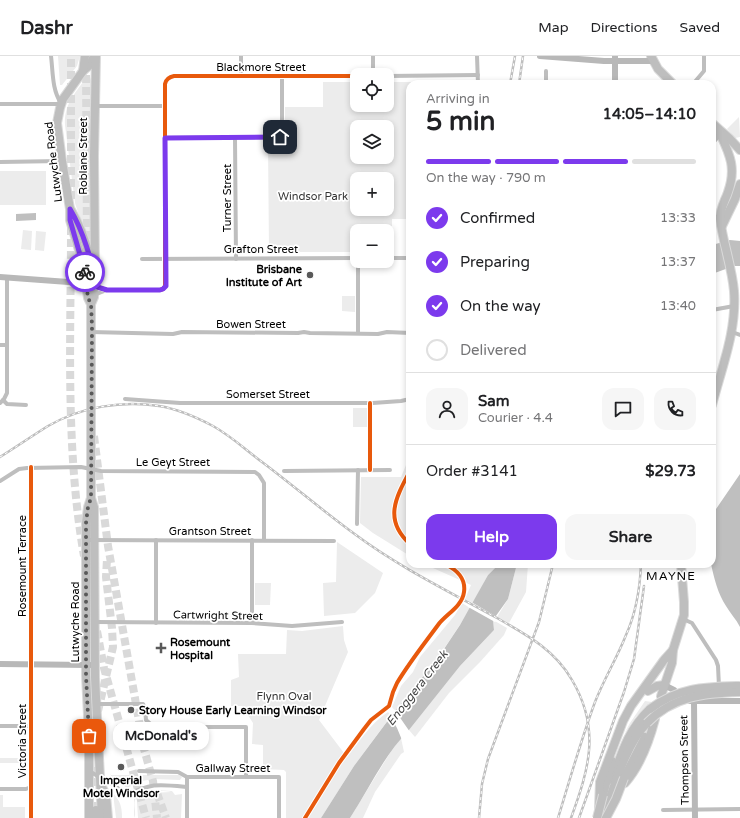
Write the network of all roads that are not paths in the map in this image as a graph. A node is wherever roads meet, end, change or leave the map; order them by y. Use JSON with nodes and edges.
{"nodes":[{"id":1,"x":51,"y":56,"type":"edge"},
{"id":2,"x":85,"y":56,"type":"edge"},
{"id":3,"x":95,"y":56,"type":"edge"},
{"id":4,"x":241,"y":56,"type":"edge"},
{"id":5,"x":373,"y":56,"type":"edge"},
{"id":6,"x":477,"y":56,"type":"edge"},
{"id":7,"x":540,"y":56,"type":"edge"},
{"id":8,"x":704,"y":56,"type":"edge"},
{"id":9,"x":615,"y":58,"type":"edge"},
{"id":10,"x":652,"y":58,"type":"edge"},
{"id":11,"x":373,"y":68,"type":"edge"},
{"id":12,"x":83,"y":71,"type":"junction"},
{"id":13,"x":546,"y":71,"type":"dead end"},
{"id":14,"x":478,"y":75,"type":"junction"},
{"id":15,"x":241,"y":76,"type":"junction"},
{"id":16,"x":282,"y":76,"type":"junction"},
{"id":17,"x":350,"y":76,"type":"edge"},
{"id":18,"x":394,"y":76,"type":"edge"},
{"id":19,"x":478,"y":80,"type":"edge"},
{"id":20,"x":546,"y":80,"type":"edge"},
{"id":21,"x":615,"y":80,"type":"edge"},
{"id":22,"x":670,"y":80,"type":"edge"},
{"id":23,"x":696,"y":80,"type":"edge"},
{"id":24,"x":0,"y":104,"type":"edge"},
{"id":25,"x":61,"y":104,"type":"junction"},
{"id":26,"x":94,"y":106,"type":"junction"},
{"id":27,"x":165,"y":106,"type":"junction"},
{"id":28,"x":716,"y":127,"type":"edge"},
{"id":29,"x":719,"y":130,"type":"junction"},
{"id":30,"x":165,"y":138,"type":"junction"},
{"id":31,"x":235,"y":138,"type":"junction"},
{"id":32,"x":716,"y":138,"type":"edge"},
{"id":33,"x":716,"y":143,"type":"edge"},
{"id":34,"x":726,"y":143,"type":"junction"},
{"id":35,"x":739,"y":146,"type":"edge"},
{"id":36,"x":62,"y":161,"type":"junction"},
{"id":37,"x":0,"y":162,"type":"edge"},
{"id":38,"x":733,"y":170,"type":"junction"},
{"id":39,"x":730,"y":186,"type":"junction"},
{"id":40,"x":740,"y":188,"type":"edge"},
{"id":41,"x":740,"y":202,"type":"edge"},
{"id":42,"x":70,"y":209,"type":"junction"},
{"id":43,"x":730,"y":210,"type":"junction"},
{"id":44,"x":716,"y":219,"type":"edge"},
{"id":45,"x":721,"y":222,"type":"junction"},
{"id":46,"x":394,"y":258,"type":"edge"},
{"id":47,"x":406,"y":258,"type":"edge"},
{"id":48,"x":142,"y":259,"type":"dead end"},
{"id":49,"x":166,"y":259,"type":"junction"},
{"id":50,"x":236,"y":259,"type":"junction"},
{"id":51,"x":350,"y":260,"type":"edge"},
{"id":52,"x":358,"y":268,"type":"edge"},
{"id":53,"x":3,"y":277,"type":"edge"},
{"id":54,"x":90,"y":280,"type":"junction"},
{"id":55,"x":94,"y":286,"type":"junction"},
{"id":56,"x":107,"y":290,"type":"junction"},
{"id":57,"x":93,"y":300,"type":"junction"},
{"id":58,"x":735,"y":305,"type":"junction"},
{"id":59,"x":716,"y":309,"type":"edge"},
{"id":60,"x":91,"y":332,"type":"junction"},
{"id":61,"x":358,"y":333,"type":"junction"},
{"id":62,"x":406,"y":333,"type":"edge"},
{"id":63,"x":736,"y":333,"type":"edge"},
{"id":64,"x":0,"y":345,"type":"edge"},
{"id":65,"x":7,"y":345,"type":"junction"},
{"id":66,"x":716,"y":393,"type":"edge"},
{"id":67,"x":125,"y":399,"type":"dead end"},
{"id":68,"x":406,"y":400,"type":"edge"},
{"id":69,"x":2,"y":402,"type":"edge"},
{"id":70,"x":370,"y":403,"type":"junction"},
{"id":71,"x":26,"y":405,"type":"dead end"},
{"id":72,"x":31,"y":467,"type":"junction"},
{"id":73,"x":91,"y":469,"type":"junction"},
{"id":74,"x":284,"y":470,"type":"dead end"},
{"id":75,"x":358,"y":470,"type":"junction"},
{"id":76,"x":370,"y":470,"type":"junction"},
{"id":77,"x":390,"y":470,"type":"dead end"},
{"id":78,"x":0,"y":480,"type":"edge"},
{"id":79,"x":357,"y":524,"type":"dead end"},
{"id":80,"x":91,"y":540,"type":"junction"},
{"id":81,"x":156,"y":540,"type":"junction"},
{"id":82,"x":252,"y":540,"type":"junction"},
{"id":83,"x":264,"y":540,"type":"junction"},
{"id":84,"x":334,"y":541,"type":"dead end"},
{"id":85,"x":681,"y":568,"type":"edge"},
{"id":86,"x":683,"y":619,"type":"junction"},
{"id":87,"x":94,"y":622,"type":"junction"},
{"id":88,"x":342,"y":622,"type":"dead end"},
{"id":89,"x":156,"y":623,"type":"junction"},
{"id":90,"x":252,"y":624,"type":"junction"},
{"id":91,"x":672,"y":650,"type":"junction"},
{"id":92,"x":0,"y":664,"type":"edge"},
{"id":93,"x":31,"y":664,"type":"junction"},
{"id":94,"x":90,"y":665,"type":"junction"},
{"id":95,"x":660,"y":668,"type":"junction"},
{"id":96,"x":740,"y":686,"type":"edge"},
{"id":97,"x":674,"y":690,"type":"dead end"},
{"id":98,"x":648,"y":691,"type":"junction"},
{"id":99,"x":740,"y":692,"type":"edge"},
{"id":100,"x":660,"y":694,"type":"junction"},
{"id":101,"x":721,"y":701,"type":"junction"},
{"id":102,"x":740,"y":701,"type":"edge"},
{"id":103,"x":96,"y":704,"type":"junction"},
{"id":104,"x":656,"y":719,"type":"dead end"},
{"id":105,"x":648,"y":724,"type":"junction"},
{"id":106,"x":0,"y":726,"type":"edge"},
{"id":107,"x":31,"y":726,"type":"junction"},
{"id":108,"x":89,"y":771,"type":"junction"},
{"id":109,"x":140,"y":771,"type":"dead end"},
{"id":110,"x":187,"y":777,"type":"junction"},
{"id":111,"x":246,"y":777,"type":"junction"},
{"id":112,"x":99,"y":779,"type":"junction"},
{"id":113,"x":624,"y":780,"type":"junction"},
{"id":114,"x":31,"y":787,"type":"junction"},
{"id":115,"x":187,"y":787,"type":"junction"},
{"id":116,"x":0,"y":789,"type":"edge"},
{"id":117,"x":603,"y":799,"type":"junction"},
{"id":118,"x":740,"y":808,"type":"edge"},
{"id":119,"x":695,"y":809,"type":"junction"},
{"id":120,"x":663,"y":810,"type":"dead end"},
{"id":121,"x":31,"y":818,"type":"edge"},
{"id":122,"x":89,"y":818,"type":"edge"},
{"id":123,"x":102,"y":818,"type":"edge"},
{"id":124,"x":108,"y":818,"type":"edge"},
{"id":125,"x":187,"y":818,"type":"edge"},
{"id":126,"x":279,"y":818,"type":"edge"},
{"id":127,"x":598,"y":818,"type":"edge"},
{"id":128,"x":603,"y":818,"type":"edge"},
{"id":129,"x":606,"y":818,"type":"edge"},
{"id":130,"x":695,"y":818,"type":"edge"}],
"edges":[{"from":1,"to":25,"type":"street"},
{"from":2,"to":12,"type":"highway","name":"Lutwyche Road"},
{"from":3,"to":12,"type":"highway","name":"Lutwyche Road"},
{"from":3,"to":26,"type":"highway","name":"Roblane Street"},
{"from":4,"to":15,"type":"street"},
{"from":5,"to":11,"type":"street"},
{"from":6,"to":14,"type":"street"},
{"from":7,"to":9,"type":"street"},
{"from":8,"to":23,"type":"street"},
{"from":9,"to":10,"type":"street"},
{"from":9,"to":21,"type":"street"},
{"from":10,"to":22,"type":"highway"},
{"from":12,"to":25,"type":"highway","name":"Lutwyche Road"},
{"from":13,"to":20,"type":"street"},
{"from":14,"to":18,"type":"street"},
{"from":14,"to":19,"type":"street"},
{"from":15,"to":16,"type":"street","name":"Blackmore Street"},
{"from":15,"to":27,"type":"street","name":"Blackmore Street"},
{"from":16,"to":17,"type":"street","name":"Blackmore Street"},
{"from":16,"to":31,"type":"street"},
{"from":24,"to":25,"type":"street"},
{"from":25,"to":36,"type":"highway","name":"Lutwyche Road"},
{"from":26,"to":27,"type":"street"},
{"from":26,"to":54,"type":"highway","name":"Roblane Street"},
{"from":27,"to":30,"type":"street"},
{"from":28,"to":29,"type":"highway"},
{"from":29,"to":32,"type":"street"},
{"from":29,"to":34,"type":"highway"},
{"from":29,"to":35,"type":"highway"},
{"from":30,"to":31,"type":"street"},
{"from":30,"to":49,"type":"street"},
{"from":31,"to":50,"type":"street","name":"Turner Street"},
{"from":33,"to":34,"type":"street"},
{"from":34,"to":38,"type":"highway"},
{"from":35,"to":38,"type":"highway"},
{"from":36,"to":37,"type":"street"},
{"from":36,"to":42,"type":"highway","name":"Lutwyche Road"},
{"from":38,"to":39,"type":"highway"},
{"from":39,"to":40,"type":"highway"},
{"from":39,"to":45,"type":"highway"},
{"from":40,"to":43,"type":"highway"},
{"from":41,"to":43,"type":"street"},
{"from":42,"to":54,"type":"highway","name":"Lutwyche Road"},
{"from":42,"to":54,"type":"highway","name":"Lutwyche Road"},
{"from":43,"to":45,"type":"highway"},
{"from":44,"to":45,"type":"street"},
{"from":45,"to":58,"type":"highway"},
{"from":46,"to":47,"type":"street"},
{"from":48,"to":49,"type":"street","name":"Grafton Street"},
{"from":49,"to":50,"type":"street","name":"Grafton Street"},
{"from":49,"to":56,"type":"street"},
{"from":50,"to":51,"type":"street","name":"Grafton Street"},
{"from":52,"to":61,"type":"street"},
{"from":53,"to":54,"type":"street"},
{"from":53,"to":65,"type":"street"},
{"from":54,"to":55,"type":"highway","name":"Roblane Street"},
{"from":54,"to":57,"type":"highway","name":"Lutwyche Road"},
{"from":55,"to":56,"type":"street"},
{"from":55,"to":57,"type":"highway","name":"Roblane Street"},
{"from":56,"to":57,"type":"street"},
{"from":57,"to":60,"type":"highway","name":"Lutwyche Road"},
{"from":58,"to":59,"type":"street"},
{"from":58,"to":63,"type":"highway"},
{"from":60,"to":61,"type":"street","name":"Bowen Street"},
{"from":60,"to":73,"type":"highway","name":"Lutwyche Road"},
{"from":61,"to":62,"type":"street","name":"Bowen Street"},
{"from":63,"to":66,"type":"highway"},
{"from":64,"to":65,"type":"street"},
{"from":65,"to":69,"type":"street"},
{"from":67,"to":70,"type":"street","name":"Somerset Street"},
{"from":68,"to":70,"type":"street","name":"Somerset Street"},
{"from":69,"to":71,"type":"street"},
{"from":70,"to":76,"type":"street"},
{"from":72,"to":73,"type":"street","name":"Le Geyt Street"},
{"from":72,"to":78,"type":"street","name":"Le Geyt Street"},
{"from":72,"to":93,"type":"street","name":"Rosemount Terrace"},
{"from":73,"to":80,"type":"highway","name":"Lutwyche Road"},
{"from":73,"to":83,"type":"street","name":"Le Geyt Street"},
{"from":74,"to":75,"type":"street"},
{"from":75,"to":76,"type":"street"},
{"from":75,"to":79,"type":"street"},
{"from":76,"to":77,"type":"street"},
{"from":80,"to":81,"type":"street","name":"Grantson Street"},
{"from":80,"to":87,"type":"highway","name":"Lutwyche Road"},
{"from":80,"to":94,"type":"highway","name":"Lutwyche Road"},
{"from":81,"to":82,"type":"street","name":"Grantson Street"},
{"from":81,"to":89,"type":"street"},
{"from":82,"to":83,"type":"street","name":"Grantson Street"},
{"from":82,"to":90,"type":"street"},
{"from":83,"to":84,"type":"street","name":"Grantson Street"},
{"from":85,"to":86,"type":"highway"},
{"from":86,"to":91,"type":"highway"},
{"from":86,"to":101,"type":"street"},
{"from":87,"to":89,"type":"street","name":"Cartwright Street"},
{"from":87,"to":94,"type":"highway","name":"Lutwyche Road"},
{"from":88,"to":90,"type":"street","name":"Cartwright Street"},
{"from":89,"to":90,"type":"street","name":"Cartwright Street"},
{"from":91,"to":95,"type":"highway"},
{"from":91,"to":100,"type":"highway"},
{"from":92,"to":93,"type":"street"},
{"from":93,"to":94,"type":"street"},
{"from":93,"to":107,"type":"street","name":"Victoria Street"},
{"from":94,"to":103,"type":"highway","name":"Lutwyche Road"},
{"from":94,"to":108,"type":"highway","name":"Lutwyche Road"},
{"from":95,"to":98,"type":"highway"},
{"from":95,"to":127,"type":"highway"},
{"from":96,"to":117,"type":"highway","bridge":true},
{"from":97,"to":100,"type":"street"},
{"from":98,"to":100,"type":"highway"},
{"from":98,"to":117,"type":"highway"},
{"from":99,"to":105,"type":"highway","bridge":true},
{"from":101,"to":102,"type":"street"},
{"from":101,"to":119,"type":"street","name":"Thompson Street"},
{"from":103,"to":111,"type":"street"},
{"from":103,"to":112,"type":"highway","name":"Lutwyche Road"},
{"from":104,"to":113,"type":"highway"},
{"from":105,"to":113,"type":"highway"},
{"from":105,"to":128,"type":"highway"},
{"from":106,"to":107,"type":"street"},
{"from":107,"to":114,"type":"street","name":"Victoria Street"},
{"from":108,"to":112,"type":"street"},
{"from":108,"to":122,"type":"highway","name":"Lutwyche Road"},
{"from":109,"to":110,"type":"street","name":"Gallway Street"},
{"from":110,"to":111,"type":"street","name":"Gallway Street"},
{"from":110,"to":115,"type":"street"},
{"from":111,"to":126,"type":"street","name":"Gallway Street"},
{"from":112,"to":115,"type":"street"},
{"from":112,"to":123,"type":"highway","name":"Lutwyche Road"},
{"from":112,"to":124,"type":"highway"},
{"from":113,"to":129,"type":"highway","bridge":true},
{"from":114,"to":116,"type":"street"},
{"from":114,"to":121,"type":"street","name":"Victoria Street"},
{"from":115,"to":125,"type":"street"},
{"from":117,"to":127,"type":"highway","bridge":true},
{"from":118,"to":119,"type":"street"},
{"from":119,"to":120,"type":"street"},
{"from":119,"to":130,"type":"street","name":"Thompson Street"}]}
